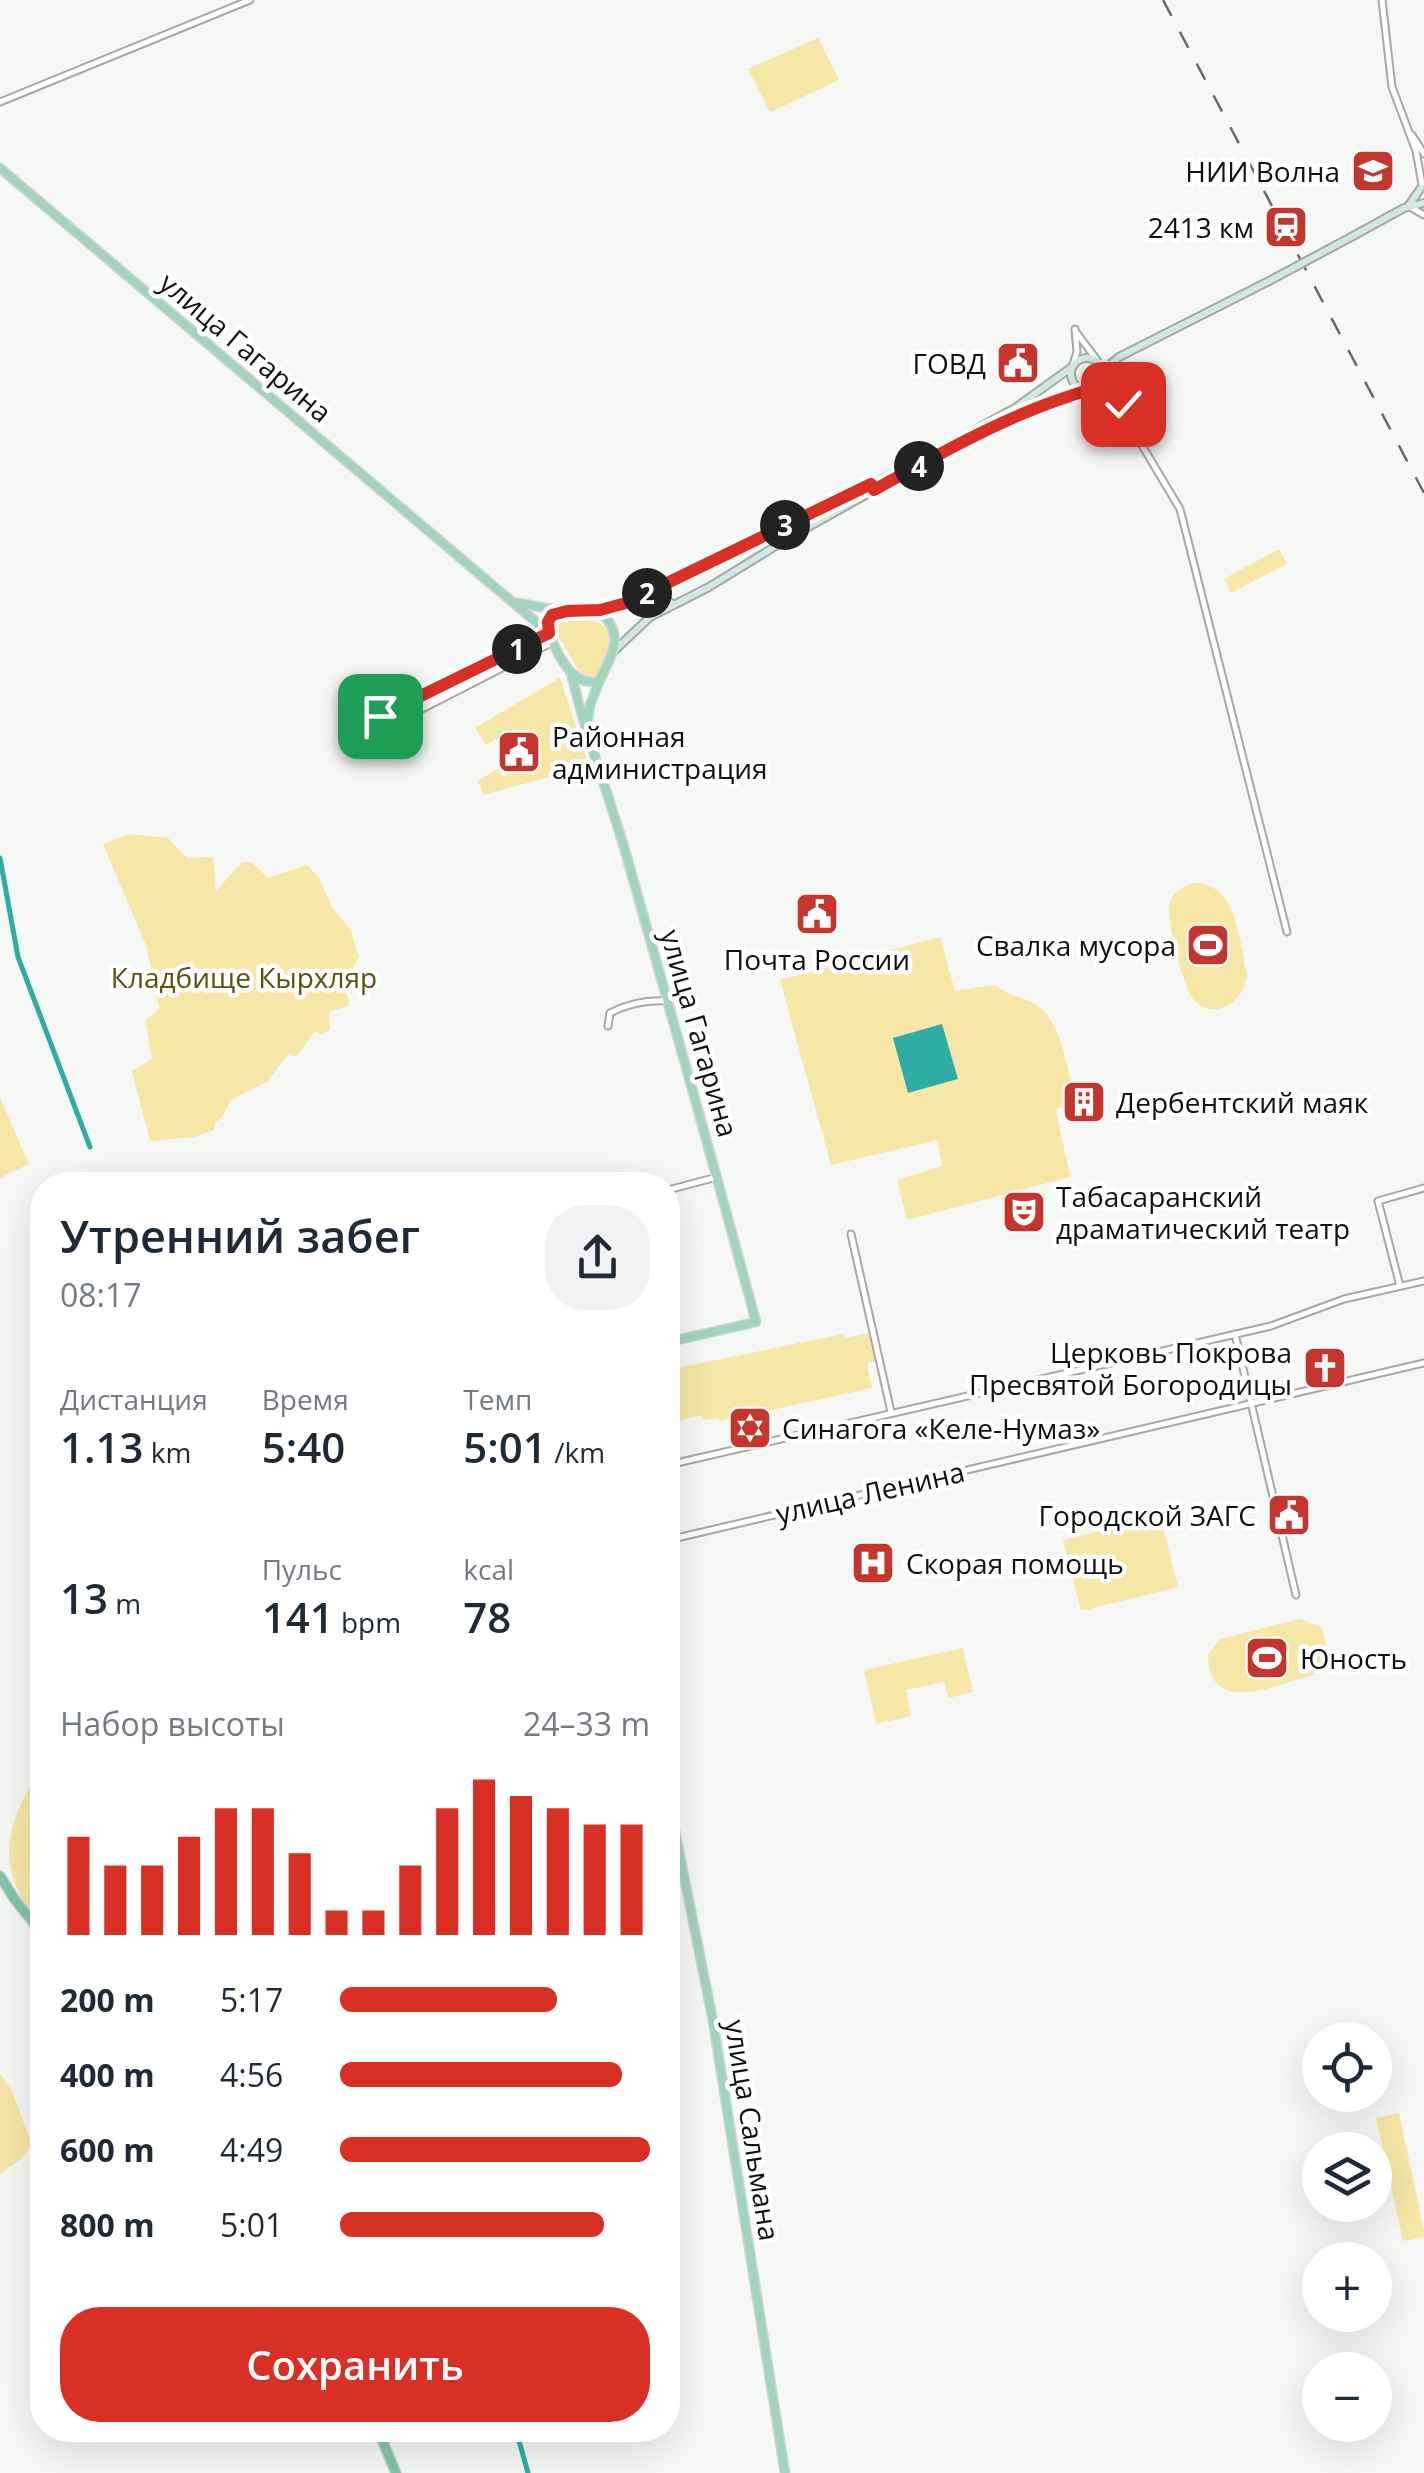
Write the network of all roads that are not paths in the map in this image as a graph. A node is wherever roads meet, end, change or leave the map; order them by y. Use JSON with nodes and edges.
{"nodes":[{"id":1,"x":250,"y":0,"type":"edge"},
{"id":2,"x":1383,"y":0,"type":"edge"},
{"id":3,"x":0,"y":102,"type":"edge"},
{"id":4,"x":1424,"y":154,"type":"edge"},
{"id":5,"x":0,"y":168,"type":"edge"},
{"id":6,"x":1422,"y":184,"type":"edge"},
{"id":7,"x":1424,"y":200,"type":"edge"},
{"id":8,"x":1404,"y":208,"type":"junction"},
{"id":9,"x":1424,"y":215,"type":"edge"},
{"id":10,"x":1119,"y":358,"type":"junction"},
{"id":11,"x":1096,"y":360,"type":"junction"},
{"id":12,"x":1072,"y":368,"type":"junction"},
{"id":13,"x":1103,"y":370,"type":"junction"},
{"id":14,"x":1088,"y":390,"type":"junction"},
{"id":15,"x":1141,"y":444,"type":"junction"},
{"id":16,"x":866,"y":474,"type":"dead end"},
{"id":17,"x":873,"y":487,"type":"junction"},
{"id":18,"x":740,"y":546,"type":"junction"},
{"id":19,"x":752,"y":561,"type":"junction"},
{"id":20,"x":666,"y":584,"type":"junction"},
{"id":21,"x":508,"y":600,"type":"junction"},
{"id":22,"x":676,"y":605,"type":"junction"},
{"id":23,"x":600,"y":610,"type":"junction"},
{"id":24,"x":567,"y":611,"type":"junction"},
{"id":25,"x":551,"y":638,"type":"junction"},
{"id":26,"x":612,"y":652,"type":"junction"},
{"id":27,"x":571,"y":672,"type":"junction"},
{"id":28,"x":598,"y":682,"type":"junction"},
{"id":29,"x":380,"y":716,"type":"dead end"},
{"id":30,"x":384,"y":729,"type":"dead end"},
{"id":31,"x":1287,"y":932,"type":"dead end"},
{"id":32,"x":668,"y":1001,"type":"junction"},
{"id":33,"x":608,"y":1026,"type":"dead end"},
{"id":34,"x":717,"y":1177,"type":"junction"},
{"id":35,"x":680,"y":1187,"type":"edge"},
{"id":36,"x":1424,"y":1188,"type":"edge"},
{"id":37,"x":851,"y":1234,"type":"dead end"},
{"id":38,"x":1424,"y":1281,"type":"edge"},
{"id":39,"x":1400,"y":1286,"type":"junction"},
{"id":40,"x":1235,"y":1334,"type":"junction"},
{"id":41,"x":680,"y":1339,"type":"edge"},
{"id":42,"x":680,"y":1339,"type":"edge"},
{"id":43,"x":1424,"y":1363,"type":"edge"},
{"id":44,"x":1250,"y":1404,"type":"junction"},
{"id":45,"x":891,"y":1412,"type":"junction"},
{"id":46,"x":680,"y":1462,"type":"edge"},
{"id":47,"x":680,"y":1537,"type":"edge"},
{"id":48,"x":1296,"y":1595,"type":"dead end"},
{"id":49,"x":680,"y":1856,"type":"edge"},
{"id":50,"x":0,"y":1876,"type":"edge"},
{"id":51,"x":30,"y":1919,"type":"edge"},
{"id":52,"x":383,"y":2442,"type":"edge"},
{"id":53,"x":396,"y":2473,"type":"edge"},
{"id":54,"x":785,"y":2473,"type":"edge"}],
"edges":[{"from":1,"to":3,"type":"street"},
{"from":2,"to":4,"type":"street"},
{"from":2,"to":6,"type":"street"},
{"from":5,"to":21,"type":"main road","name":"улица Гагарина"},
{"from":6,"to":7,"type":"main road"},
{"from":6,"to":8,"type":"main road"},
{"from":7,"to":8,"type":"main road"},
{"from":8,"to":9,"type":"street"},
{"from":8,"to":10,"type":"main road","bridge":true},
{"from":10,"to":11,"type":"main road"},
{"from":10,"to":13,"type":"main road"},
{"from":11,"to":12,"type":"main road"},
{"from":11,"to":12,"type":"street"},
{"from":11,"to":13,"type":"main road"},
{"from":12,"to":14,"type":"main road"},
{"from":12,"to":17,"type":"main road"},
{"from":13,"to":14,"type":"main road"},
{"from":13,"to":15,"type":"street"},
{"from":14,"to":15,"type":"street"},
{"from":14,"to":17,"type":"main road"},
{"from":15,"to":31,"type":"street"},
{"from":16,"to":17,"type":"main road"},
{"from":17,"to":18,"type":"main road"},
{"from":17,"to":19,"type":"main road"},
{"from":18,"to":19,"type":"main road"},
{"from":18,"to":20,"type":"main road"},
{"from":19,"to":22,"type":"main road"},
{"from":20,"to":22,"type":"main road"},
{"from":20,"to":23,"type":"main road"},
{"from":21,"to":24,"type":"main road","name":"улица Гагарина"},
{"from":21,"to":25,"type":"main road","name":"улица Гагарина"},
{"from":22,"to":26,"type":"main road"},
{"from":23,"to":24,"type":"main road"},
{"from":23,"to":26,"type":"main road"},
{"from":24,"to":25,"type":"main road"},
{"from":25,"to":27,"type":"main road"},
{"from":25,"to":29,"type":"street"},
{"from":25,"to":30,"type":"street"},
{"from":26,"to":28,"type":"main road"},
{"from":27,"to":28,"type":"main road"},
{"from":27,"to":32,"type":"main road","name":"улица Гагарина"},
{"from":28,"to":41,"type":"main road","name":"улица Гагарина"},
{"from":32,"to":33,"type":"street"},
{"from":32,"to":34,"type":"main road","name":"улица Гагарина"},
{"from":34,"to":35,"type":"street"},
{"from":34,"to":42,"type":"main road","name":"улица Гагарина"},
{"from":36,"to":39,"type":"street"},
{"from":37,"to":45,"type":"street"},
{"from":38,"to":39,"type":"street"},
{"from":39,"to":40,"type":"street"},
{"from":40,"to":44,"type":"street"},
{"from":40,"to":45,"type":"street"},
{"from":43,"to":44,"type":"street","name":"улица Ленина"},
{"from":44,"to":47,"type":"street","name":"улица Ленина"},
{"from":44,"to":48,"type":"street"},
{"from":45,"to":46,"type":"street"},
{"from":49,"to":54,"type":"main road","name":"улица Сальмана"},
{"from":50,"to":51,"type":"highway"},
{"from":52,"to":53,"type":"highway"}]}
